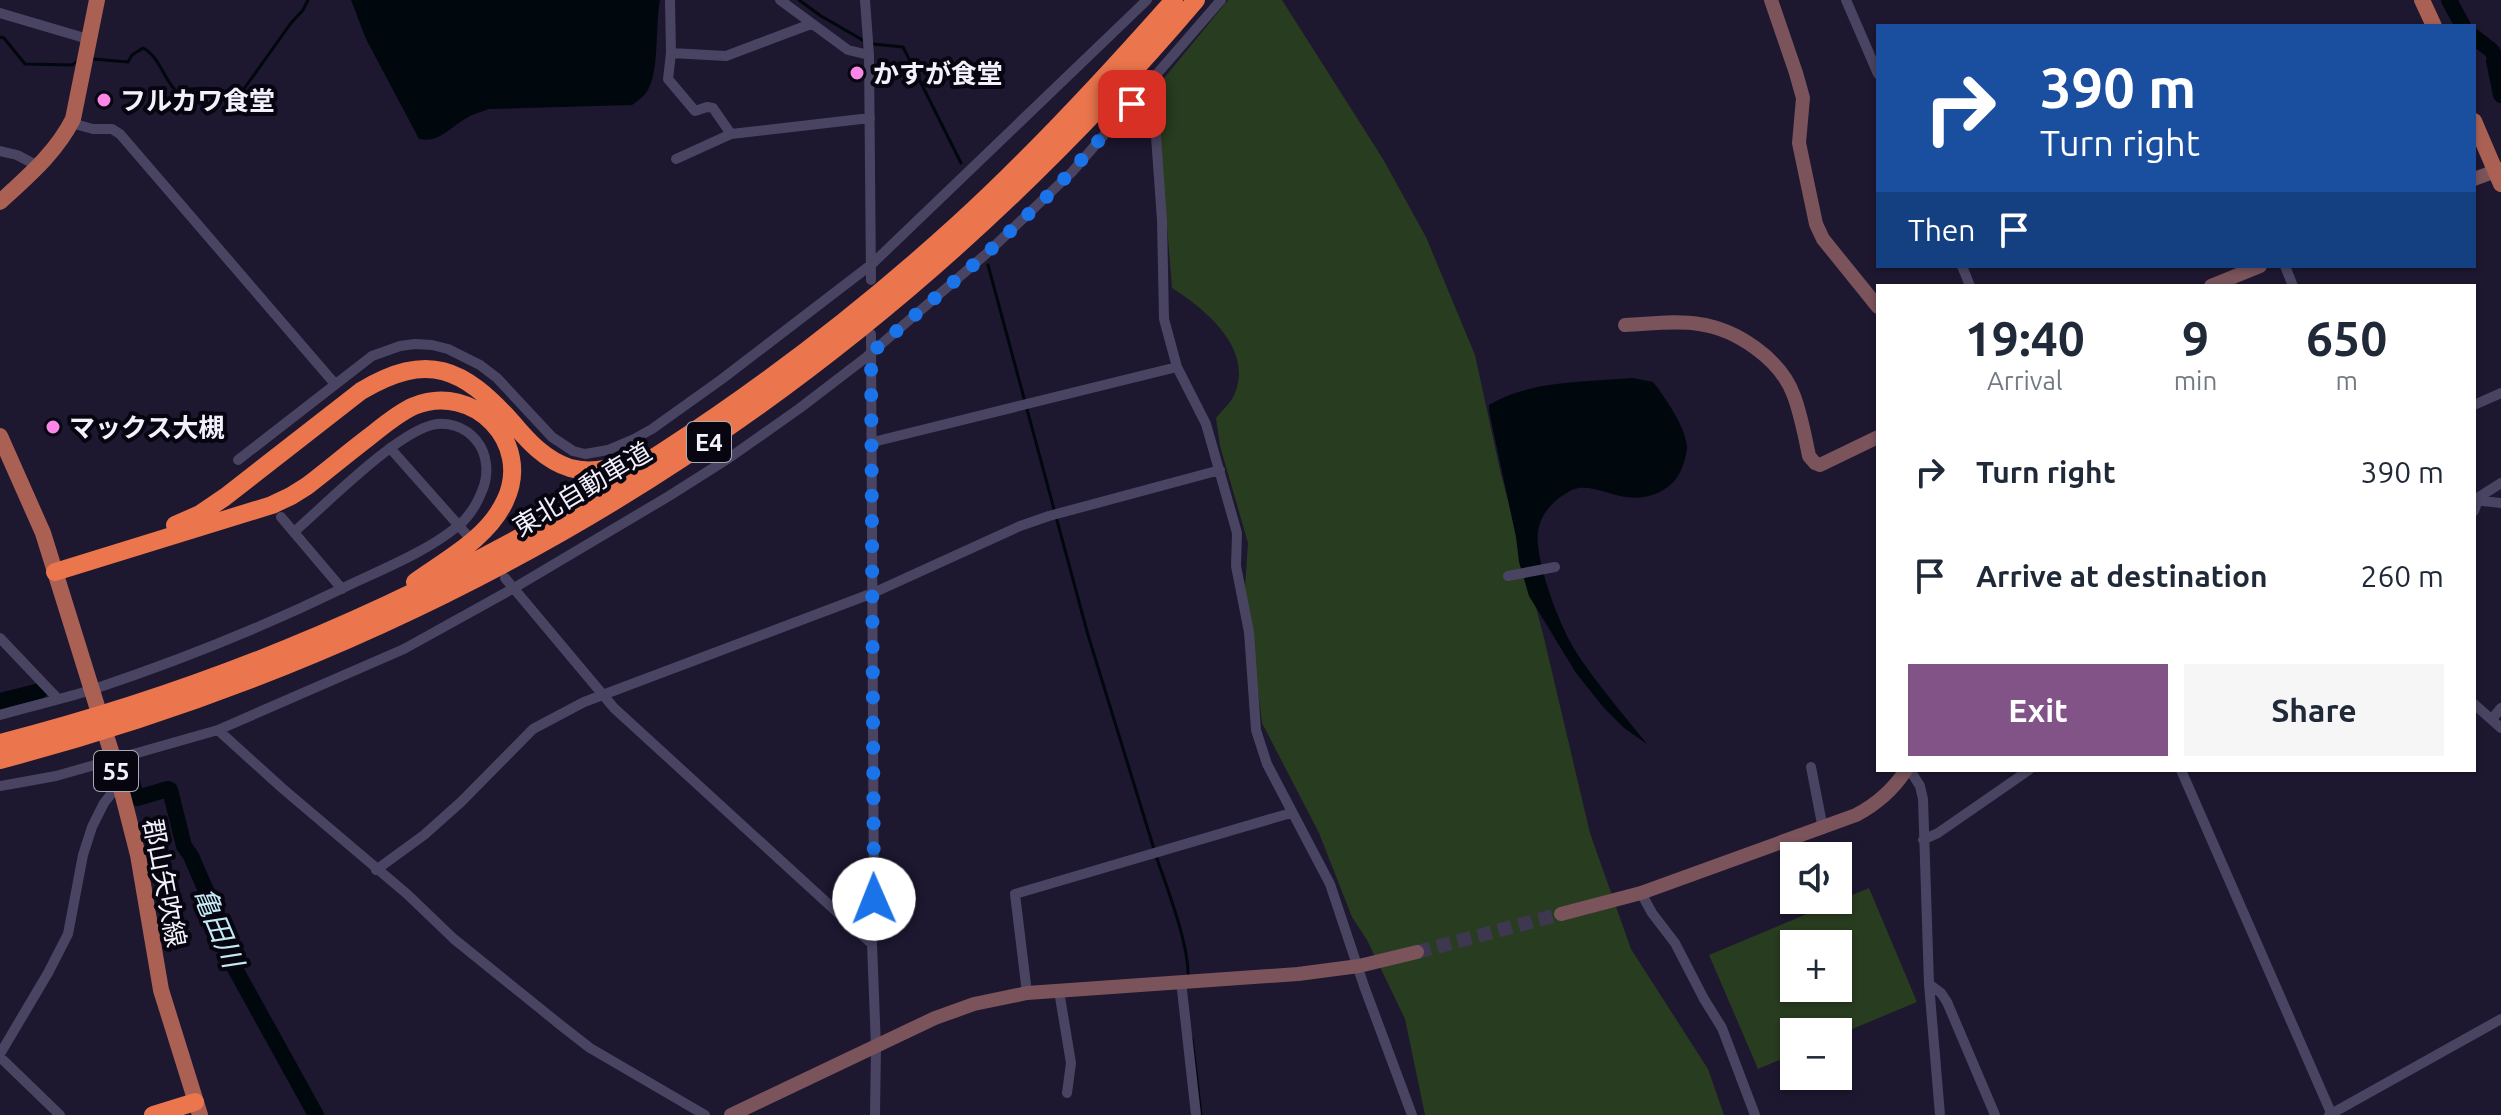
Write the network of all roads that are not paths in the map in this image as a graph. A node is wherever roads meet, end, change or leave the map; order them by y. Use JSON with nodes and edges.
{"nodes":[{"id":1,"x":97,"y":0,"type":"edge"},
{"id":2,"x":670,"y":0,"type":"edge"},
{"id":3,"x":780,"y":0,"type":"edge"},
{"id":4,"x":865,"y":0,"type":"edge"},
{"id":5,"x":1147,"y":0,"type":"edge"},
{"id":6,"x":1174,"y":0,"type":"edge"},
{"id":7,"x":1196,"y":0,"type":"edge"},
{"id":8,"x":1221,"y":0,"type":"edge"},
{"id":9,"x":1771,"y":0,"type":"edge"},
{"id":10,"x":1846,"y":0,"type":"edge"},
{"id":11,"x":2422,"y":0,"type":"edge"},
{"id":12,"x":0,"y":13,"type":"edge"},
{"id":13,"x":811,"y":24,"type":"junction"},
{"id":14,"x":2433,"y":24,"type":"edge"},
{"id":15,"x":88,"y":39,"type":"junction"},
{"id":16,"x":671,"y":53,"type":"junction"},
{"id":17,"x":869,"y":55,"type":"junction"},
{"id":18,"x":1876,"y":69,"type":"edge"},
{"id":19,"x":1152,"y":81,"type":"junction"},
{"id":20,"x":870,"y":118,"type":"junction"},
{"id":21,"x":71,"y":123,"type":"junction"},
{"id":22,"x":2476,"y":125,"type":"edge"},
{"id":23,"x":731,"y":134,"type":"junction"},
{"id":24,"x":0,"y":151,"type":"edge"},
{"id":25,"x":676,"y":159,"type":"dead end"},
{"id":26,"x":38,"y":166,"type":"junction"},
{"id":27,"x":2499,"y":175,"type":"edge"},
{"id":28,"x":2476,"y":179,"type":"edge"},
{"id":29,"x":0,"y":202,"type":"edge"},
{"id":30,"x":872,"y":264,"type":"junction"},
{"id":31,"x":2255,"y":268,"type":"edge"},
{"id":32,"x":871,"y":280,"type":"dead end"},
{"id":33,"x":2216,"y":284,"type":"edge"},
{"id":34,"x":1876,"y":305,"type":"edge"},
{"id":35,"x":1625,"y":325,"type":"dead end"},
{"id":36,"x":871,"y":334,"type":"dead end"},
{"id":37,"x":871,"y":353,"type":"junction"},
{"id":38,"x":1177,"y":367,"type":"junction"},
{"id":39,"x":335,"y":384,"type":"junction"},
{"id":40,"x":2501,"y":393,"type":"edge"},
{"id":41,"x":2476,"y":404,"type":"edge"},
{"id":42,"x":491,"y":428,"type":"dead end"},
{"id":43,"x":0,"y":436,"type":"edge"},
{"id":44,"x":1876,"y":438,"type":"edge"},
{"id":45,"x":477,"y":441,"type":"junction"},
{"id":46,"x":873,"y":442,"type":"junction"},
{"id":47,"x":675,"y":445,"type":"junction"},
{"id":48,"x":390,"y":448,"type":"junction"},
{"id":49,"x":238,"y":460,"type":"dead end"},
{"id":50,"x":1220,"y":470,"type":"junction"},
{"id":51,"x":2501,"y":483,"type":"edge"},
{"id":52,"x":2476,"y":503,"type":"edge"},
{"id":53,"x":2501,"y":503,"type":"edge"},
{"id":54,"x":2476,"y":504,"type":"edge"},
{"id":55,"x":281,"y":517,"type":"dead end"},
{"id":56,"x":459,"y":525,"type":"junction"},
{"id":57,"x":294,"y":532,"type":"junction"},
{"id":58,"x":468,"y":536,"type":"dead end"},
{"id":59,"x":54,"y":567,"type":"junction"},
{"id":60,"x":1555,"y":567,"type":"dead end"},
{"id":61,"x":1508,"y":576,"type":"dead end"},
{"id":62,"x":505,"y":578,"type":"dead end"},
{"id":63,"x":514,"y":588,"type":"junction"},
{"id":64,"x":342,"y":589,"type":"junction"},
{"id":65,"x":873,"y":593,"type":"junction"},
{"id":66,"x":378,"y":610,"type":"junction"},
{"id":67,"x":0,"y":638,"type":"edge"},
{"id":68,"x":92,"y":690,"type":"junction"},
{"id":69,"x":604,"y":696,"type":"junction"},
{"id":70,"x":58,"y":699,"type":"junction"},
{"id":71,"x":2476,"y":706,"type":"edge"},
{"id":72,"x":2501,"y":708,"type":"edge"},
{"id":73,"x":0,"y":715,"type":"edge"},
{"id":74,"x":2492,"y":719,"type":"junction"},
{"id":75,"x":114,"y":720,"type":"junction"},
{"id":76,"x":90,"y":727,"type":"junction"},
{"id":77,"x":2501,"y":728,"type":"edge"},
{"id":78,"x":218,"y":730,"type":"junction"},
{"id":79,"x":0,"y":743,"type":"edge"},
{"id":80,"x":0,"y":760,"type":"edge"},
{"id":81,"x":114,"y":761,"type":"junction"},
{"id":82,"x":1811,"y":767,"type":"dead end"},
{"id":83,"x":1906,"y":772,"type":"edge"},
{"id":84,"x":1909,"y":772,"type":"edge"},
{"id":85,"x":2026,"y":772,"type":"edge"},
{"id":86,"x":2182,"y":772,"type":"edge"},
{"id":87,"x":119,"y":784,"type":"junction"},
{"id":88,"x":0,"y":786,"type":"edge"},
{"id":89,"x":1291,"y":813,"type":"junction"},
{"id":90,"x":1823,"y":829,"type":"junction"},
{"id":91,"x":1923,"y":840,"type":"junction"},
{"id":92,"x":376,"y":870,"type":"junction"},
{"id":93,"x":1641,"y":893,"type":"junction"},
{"id":94,"x":1561,"y":914,"type":"tunnel mouth"},
{"id":95,"x":872,"y":944,"type":"junction"},
{"id":96,"x":1417,"y":952,"type":"tunnel mouth"},
{"id":97,"x":1359,"y":966,"type":"junction"},
{"id":98,"x":1181,"y":981,"type":"junction"},
{"id":99,"x":1929,"y":984,"type":"junction"},
{"id":100,"x":1059,"y":991,"type":"junction"},
{"id":101,"x":1027,"y":993,"type":"junction"},
{"id":102,"x":2501,"y":1019,"type":"edge"},
{"id":103,"x":876,"y":1047,"type":"junction"},
{"id":104,"x":0,"y":1055,"type":"edge"},
{"id":105,"x":1067,"y":1093,"type":"dead end"},
{"id":106,"x":197,"y":1111,"type":"edge"},
{"id":107,"x":60,"y":1115,"type":"edge"},
{"id":108,"x":153,"y":1115,"type":"edge"},
{"id":109,"x":705,"y":1115,"type":"edge"},
{"id":110,"x":731,"y":1115,"type":"edge"},
{"id":111,"x":875,"y":1115,"type":"edge"},
{"id":112,"x":1196,"y":1115,"type":"edge"},
{"id":113,"x":1412,"y":1115,"type":"edge"},
{"id":114,"x":1755,"y":1115,"type":"edge"},
{"id":115,"x":1940,"y":1115,"type":"edge"},
{"id":116,"x":1995,"y":1115,"type":"edge"},
{"id":117,"x":2331,"y":1115,"type":"edge"}],
"edges":[{"from":1,"to":15,"type":"main road"},
{"from":2,"to":16,"type":"street"},
{"from":3,"to":13,"type":"street"},
{"from":4,"to":17,"type":"street"},
{"from":5,"to":30,"type":"street"},
{"from":6,"to":47,"type":"highway","name":"東北自動車道","number":"E4"},
{"from":7,"to":75,"type":"highway","name":"東北自動車道","number":"E4"},
{"from":8,"to":19,"type":"street"},
{"from":9,"to":34,"type":"street"},
{"from":10,"to":18,"type":"street"},
{"from":11,"to":14,"type":"main road"},
{"from":12,"to":15,"type":"street"},
{"from":13,"to":16,"type":"street"},
{"from":13,"to":17,"type":"street"},
{"from":15,"to":21,"type":"main road"},
{"from":16,"to":23,"type":"street"},
{"from":17,"to":20,"type":"street"},
{"from":19,"to":37,"type":"street"},
{"from":19,"to":38,"type":"street"},
{"from":20,"to":23,"type":"street"},
{"from":20,"to":30,"type":"street"},
{"from":21,"to":26,"type":"main road"},
{"from":21,"to":39,"type":"street"},
{"from":22,"to":27,"type":"main road"},
{"from":23,"to":25,"type":"street"},
{"from":24,"to":26,"type":"street"},
{"from":26,"to":29,"type":"main road"},
{"from":27,"to":28,"type":"street"},
{"from":30,"to":32,"type":"street"},
{"from":30,"to":39,"type":"street"},
{"from":31,"to":33,"type":"street"},
{"from":35,"to":44,"type":"street"},
{"from":36,"to":37,"type":"street"},
{"from":37,"to":46,"type":"street"},
{"from":37,"to":63,"type":"street"},
{"from":38,"to":46,"type":"street"},
{"from":38,"to":50,"type":"street"},
{"from":39,"to":49,"type":"street"},
{"from":40,"to":41,"type":"street"},
{"from":42,"to":45,"type":"street"},
{"from":43,"to":59,"type":"main road","name":"郡山矢吹線","number":"55"},
{"from":45,"to":48,"type":"street"},
{"from":45,"to":56,"type":"street"},
{"from":46,"to":65,"type":"street"},
{"from":47,"to":59,"type":"highway"},
{"from":47,"to":66,"type":"highway","name":"東北自動車道","number":"E4"},
{"from":48,"to":56,"type":"street"},
{"from":48,"to":57,"type":"street"},
{"from":50,"to":65,"type":"street"},
{"from":50,"to":89,"type":"street"},
{"from":51,"to":52,"type":"street"},
{"from":53,"to":54,"type":"street"},
{"from":55,"to":57,"type":"street"},
{"from":56,"to":58,"type":"street"},
{"from":56,"to":64,"type":"street"},
{"from":57,"to":64,"type":"street"},
{"from":59,"to":66,"type":"highway"},
{"from":59,"to":68,"type":"main road","name":"郡山矢吹線","number":"55"},
{"from":60,"to":61,"type":"street"},
{"from":62,"to":63,"type":"street"},
{"from":63,"to":69,"type":"street"},
{"from":63,"to":78,"type":"street"},
{"from":64,"to":68,"type":"street"},
{"from":65,"to":69,"type":"street"},
{"from":65,"to":95,"type":"street"},
{"from":66,"to":75,"type":"highway","name":"東北自動車道","number":"E4"},
{"from":67,"to":70,"type":"street"},
{"from":68,"to":70,"type":"street"},
{"from":68,"to":81,"type":"main road","name":"郡山矢吹線","number":"55"},
{"from":69,"to":92,"type":"street"},
{"from":69,"to":95,"type":"street"},
{"from":70,"to":73,"type":"street"},
{"from":71,"to":74,"type":"street"},
{"from":72,"to":74,"type":"street"},
{"from":74,"to":77,"type":"street"},
{"from":75,"to":76,"type":"highway","name":"東北自動車道","number":"E4"},
{"from":76,"to":79,"type":"highway","name":"東北自動車道","number":"E4"},
{"from":76,"to":80,"type":"highway","name":"東北自動車道","number":"E4"},
{"from":78,"to":81,"type":"street"},
{"from":78,"to":92,"type":"street"},
{"from":81,"to":87,"type":"main road","name":"郡山矢吹線","number":"55"},
{"from":81,"to":88,"type":"street"},
{"from":82,"to":90,"type":"street"},
{"from":83,"to":90,"type":"street"},
{"from":84,"to":91,"type":"street"},
{"from":85,"to":91,"type":"street"},
{"from":86,"to":117,"type":"street"},
{"from":87,"to":104,"type":"street"},
{"from":87,"to":106,"type":"main road","name":"郡山矢吹線","number":"55"},
{"from":89,"to":97,"type":"street"},
{"from":89,"to":101,"type":"street"},
{"from":90,"to":93,"type":"street"},
{"from":91,"to":99,"type":"street"},
{"from":92,"to":109,"type":"street"},
{"from":93,"to":94,"type":"street"},
{"from":93,"to":114,"type":"street"},
{"from":95,"to":103,"type":"street"},
{"from":96,"to":97,"type":"street"},
{"from":97,"to":98,"type":"street"},
{"from":97,"to":113,"type":"street"},
{"from":98,"to":100,"type":"street"},
{"from":98,"to":112,"type":"street"},
{"from":99,"to":115,"type":"street"},
{"from":99,"to":116,"type":"street"},
{"from":100,"to":101,"type":"street"},
{"from":100,"to":105,"type":"street"},
{"from":101,"to":103,"type":"street"},
{"from":102,"to":117,"type":"street"},
{"from":103,"to":110,"type":"street"},
{"from":103,"to":111,"type":"street"},
{"from":104,"to":107,"type":"street"},
{"from":106,"to":108,"type":"highway"}]}
